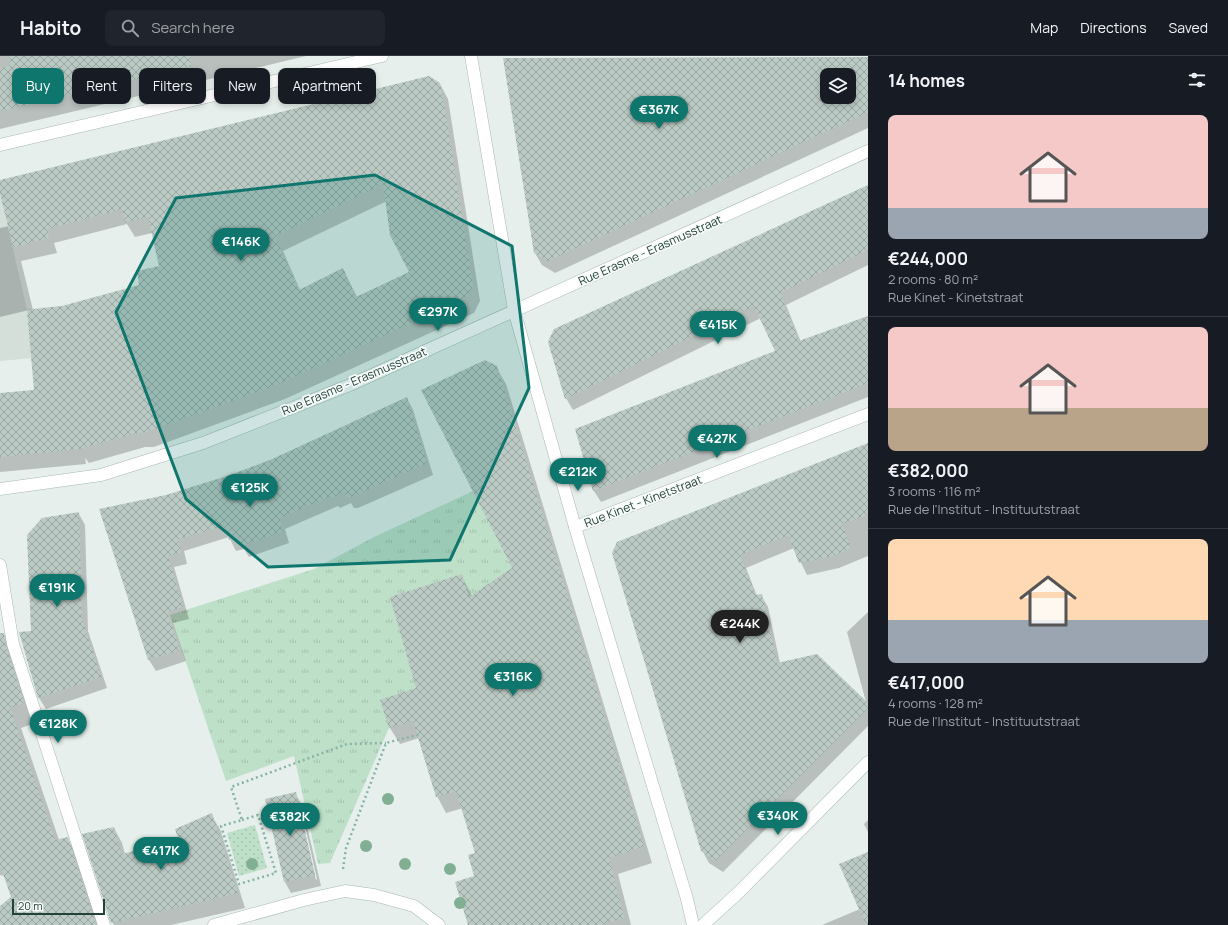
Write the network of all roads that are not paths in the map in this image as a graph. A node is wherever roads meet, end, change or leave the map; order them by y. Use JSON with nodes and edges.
{"nodes":[{"id":1,"x":382,"y":56,"type":"edge"},
{"id":2,"x":471,"y":56,"type":"edge"},
{"id":3,"x":0,"y":145,"type":"edge"},
{"id":4,"x":868,"y":151,"type":"edge"},
{"id":5,"x":514,"y":310,"type":"junction"},
{"id":6,"x":868,"y":414,"type":"edge"},
{"id":7,"x":0,"y":489,"type":"edge"},
{"id":8,"x":575,"y":527,"type":"junction"},
{"id":9,"x":0,"y":565,"type":"edge"},
{"id":10,"x":868,"y":762,"type":"edge"},
{"id":11,"x":104,"y":925,"type":"edge"},
{"id":12,"x":214,"y":925,"type":"edge"},
{"id":13,"x":439,"y":925,"type":"edge"},
{"id":14,"x":693,"y":925,"type":"edge"},
{"id":15,"x":703,"y":925,"type":"edge"}],
"edges":[{"from":1,"to":3,"type":"street"},
{"from":2,"to":5,"type":"street"},
{"from":4,"to":5,"type":"street","name":"Rue Erasme - Erasmusstraat"},
{"from":5,"to":7,"type":"street","name":"Rue Erasme - Erasmusstraat"},
{"from":5,"to":8,"type":"street"},
{"from":6,"to":8,"type":"street","name":"Rue Kinet - Kinetstraat"},
{"from":8,"to":14,"type":"street"},
{"from":9,"to":11,"type":"street"},
{"from":10,"to":15,"type":"street"},
{"from":12,"to":13,"type":"street"}]}
